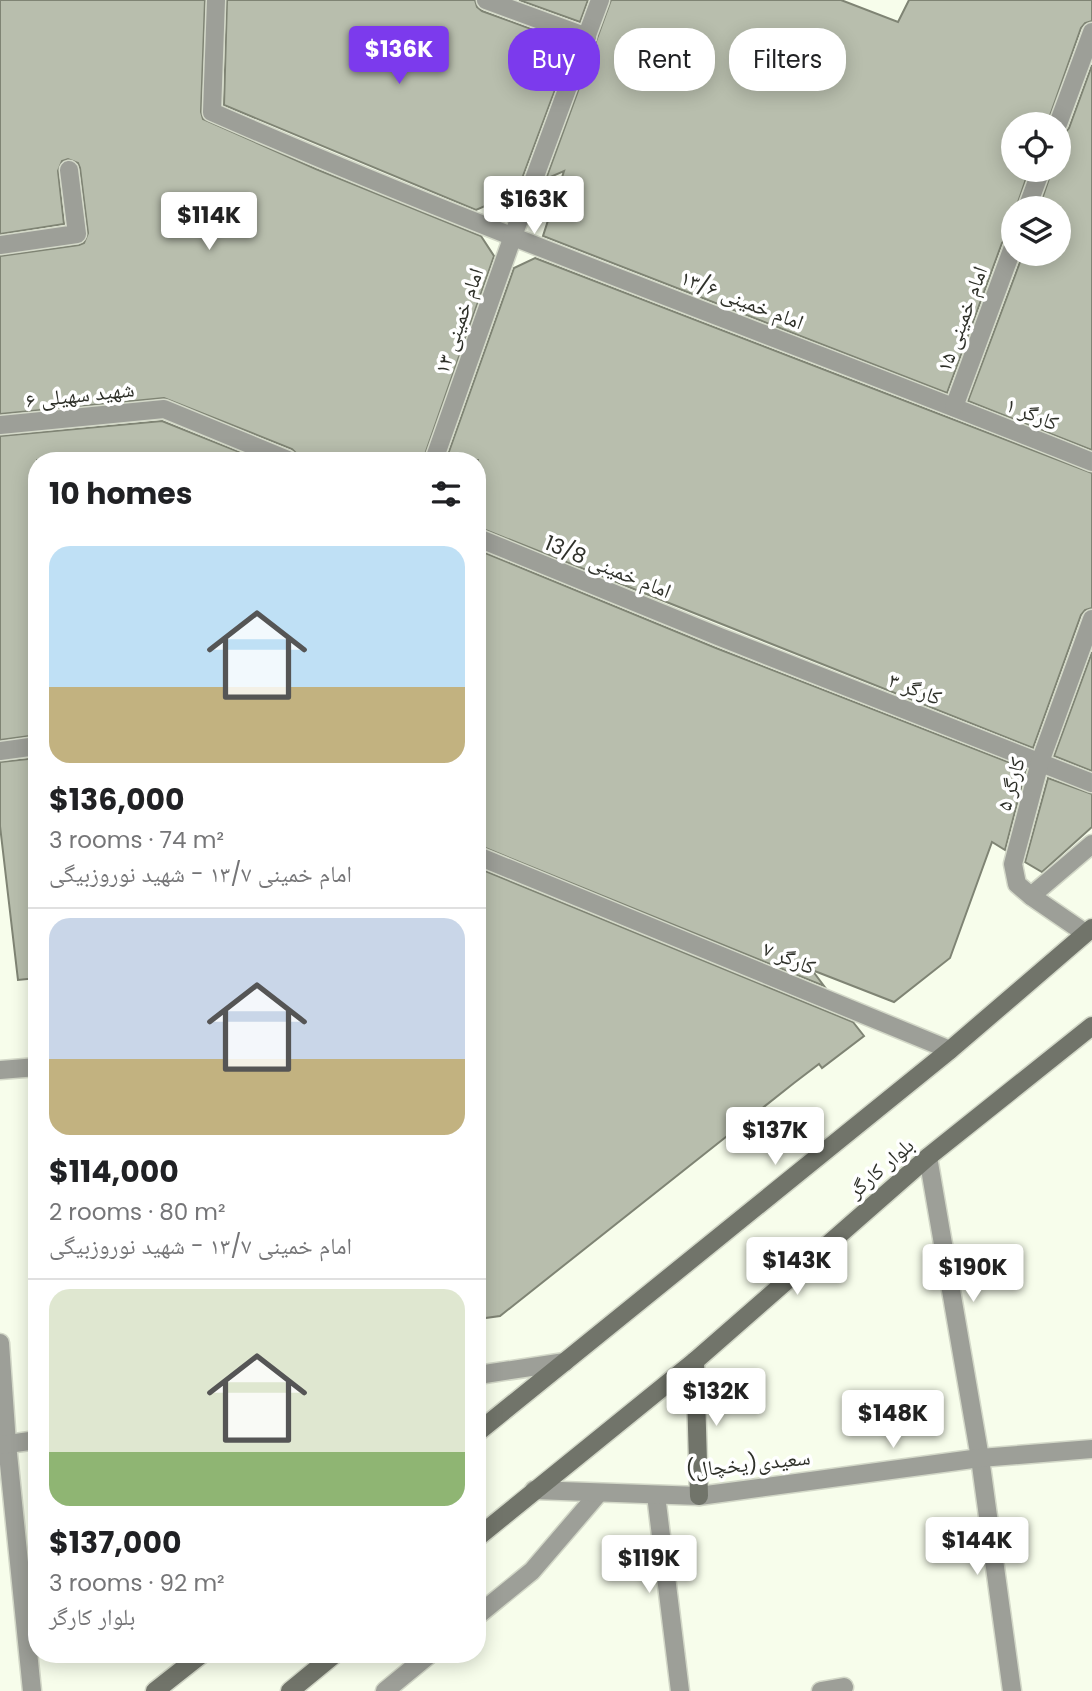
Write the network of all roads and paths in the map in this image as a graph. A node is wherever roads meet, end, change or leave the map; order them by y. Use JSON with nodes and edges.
{"nodes":[{"id":1,"x":216,"y":0,"type":"edge"},
{"id":2,"x":486,"y":0,"type":"edge"},
{"id":3,"x":600,"y":0,"type":"edge"},
{"id":4,"x":562,"y":28,"type":"edge"},
{"id":5,"x":590,"y":28,"type":"edge"},
{"id":6,"x":1092,"y":32,"type":"edge"},
{"id":7,"x":567,"y":91,"type":"edge"},
{"id":8,"x":1062,"y":112,"type":"edge"},
{"id":9,"x":69,"y":170,"type":"dead end"},
{"id":10,"x":513,"y":236,"type":"junction"},
{"id":11,"x":0,"y":245,"type":"edge"},
{"id":12,"x":1006,"y":266,"type":"edge"},
{"id":13,"x":954,"y":407,"type":"junction"},
{"id":14,"x":0,"y":425,"type":"edge"},
{"id":15,"x":269,"y":452,"type":"edge"},
{"id":16,"x":437,"y":452,"type":"edge"},
{"id":17,"x":1092,"y":463,"type":"edge"},
{"id":18,"x":486,"y":541,"type":"edge"},
{"id":19,"x":1092,"y":619,"type":"edge"},
{"id":20,"x":720,"y":637,"type":"joint"},
{"id":21,"x":28,"y":747,"type":"edge"},
{"id":22,"x":0,"y":751,"type":"edge"},
{"id":23,"x":1040,"y":762,"type":"junction"},
{"id":24,"x":1092,"y":783,"type":"edge"},
{"id":25,"x":1092,"y":844,"type":"edge"},
{"id":26,"x":486,"y":859,"type":"edge"},
{"id":27,"x":1031,"y":896,"type":"junction"},
{"id":28,"x":1088,"y":930,"type":"edge"},
{"id":29,"x":1092,"y":1026,"type":"edge"},
{"id":30,"x":950,"y":1050,"type":"junction"},
{"id":31,"x":28,"y":1068,"type":"edge"},
{"id":32,"x":0,"y":1070,"type":"edge"},
{"id":33,"x":928,"y":1157,"type":"junction"},
{"id":34,"x":0,"y":1343,"type":"edge"},
{"id":35,"x":695,"y":1361,"type":"junction"},
{"id":36,"x":565,"y":1362,"type":"junction"},
{"id":37,"x":486,"y":1374,"type":"edge"},
{"id":38,"x":486,"y":1426,"type":"edge"},
{"id":39,"x":28,"y":1441,"type":"edge"},
{"id":40,"x":4,"y":1445,"type":"edge"},
{"id":41,"x":1092,"y":1449,"type":"edge"},
{"id":42,"x":980,"y":1458,"type":"junction"},
{"id":43,"x":534,"y":1490,"type":"junction"},
{"id":44,"x":598,"y":1494,"type":"junction"},
{"id":45,"x":656,"y":1494,"type":"junction"},
{"id":46,"x":699,"y":1496,"type":"junction"},
{"id":47,"x":486,"y":1529,"type":"edge"},
{"id":48,"x":486,"y":1608,"type":"edge"},
{"id":49,"x":28,"y":1656,"type":"edge"},
{"id":50,"x":29,"y":1663,"type":"edge"},
{"id":51,"x":191,"y":1663,"type":"edge"},
{"id":52,"x":324,"y":1663,"type":"edge"},
{"id":53,"x":419,"y":1663,"type":"edge"},
{"id":54,"x":844,"y":1687,"type":"dead end"},
{"id":55,"x":32,"y":1691,"type":"edge"},
{"id":56,"x":155,"y":1691,"type":"edge"},
{"id":57,"x":290,"y":1691,"type":"edge"},
{"id":58,"x":385,"y":1691,"type":"edge"},
{"id":59,"x":680,"y":1691,"type":"edge"},
{"id":60,"x":821,"y":1691,"type":"edge"},
{"id":61,"x":1012,"y":1691,"type":"edge"}],
"edges":[{"from":1,"to":10,"type":"street","name":"امام خمینی ۱۳/۶"},
{"from":2,"to":4,"type":"street"},
{"from":3,"to":5,"type":"street","name":"امام خمینی ۱۳"},
{"from":6,"to":8,"type":"street"},
{"from":7,"to":10,"type":"street","name":"امام خمینی ۱۳"},
{"from":9,"to":11,"type":"street"},
{"from":10,"to":13,"type":"street","name":"امام خمینی ۱۳/۶"},
{"from":10,"to":16,"type":"street","name":"امام خمینی ۱۳"},
{"from":12,"to":13,"type":"street","name":"امام خمینی ۱۵"},
{"from":13,"to":17,"type":"street","name":"کارگر ۱"},
{"from":14,"to":15,"type":"street","name":"شهید سهیلی ۶"},
{"from":18,"to":20,"type":"street","name":"امام خمینی 13/8"},
{"from":19,"to":23,"type":"street","name":"کارگر ۵"},
{"from":20,"to":23,"type":"street","name":"کارگر ۳"},
{"from":21,"to":22,"type":"street"},
{"from":23,"to":24,"type":"street","name":"کارگر ۳"},
{"from":23,"to":27,"type":"street","name":"کارگر ۵"},
{"from":25,"to":27,"type":"street"},
{"from":26,"to":30,"type":"street","name":"کارگر ۷"},
{"from":27,"to":28,"type":"street","name":"کارگر ۵"},
{"from":28,"to":30,"type":"main road"},
{"from":29,"to":33,"type":"main road","name":"بلوار کارگر"},
{"from":30,"to":36,"type":"main road"},
{"from":31,"to":32,"type":"street"},
{"from":33,"to":35,"type":"main road","name":"بلوار کارگر"},
{"from":33,"to":42,"type":"street"},
{"from":34,"to":40,"type":"street"},
{"from":35,"to":43,"type":"main road","name":"بلوار کارگر"},
{"from":35,"to":46,"type":"main road"},
{"from":36,"to":37,"type":"street"},
{"from":36,"to":38,"type":"main road"},
{"from":39,"to":40,"type":"street"},
{"from":40,"to":49,"type":"street"},
{"from":41,"to":42,"type":"street","name":"سعیدی(یخچال)"},
{"from":42,"to":46,"type":"street","name":"سعیدی(یخچال)"},
{"from":42,"to":61,"type":"street"},
{"from":43,"to":44,"type":"street","name":"سعیدی(یخچال)"},
{"from":43,"to":47,"type":"main road","name":"بلوار کارگر"},
{"from":44,"to":45,"type":"street","name":"سعیدی(یخچال)"},
{"from":44,"to":48,"type":"street"},
{"from":45,"to":46,"type":"street","name":"سعیدی(یخچال)"},
{"from":45,"to":59,"type":"street"},
{"from":50,"to":55,"type":"street"},
{"from":51,"to":56,"type":"main road"},
{"from":52,"to":57,"type":"main road"},
{"from":53,"to":58,"type":"street"},
{"from":54,"to":60,"type":"street"}]}
